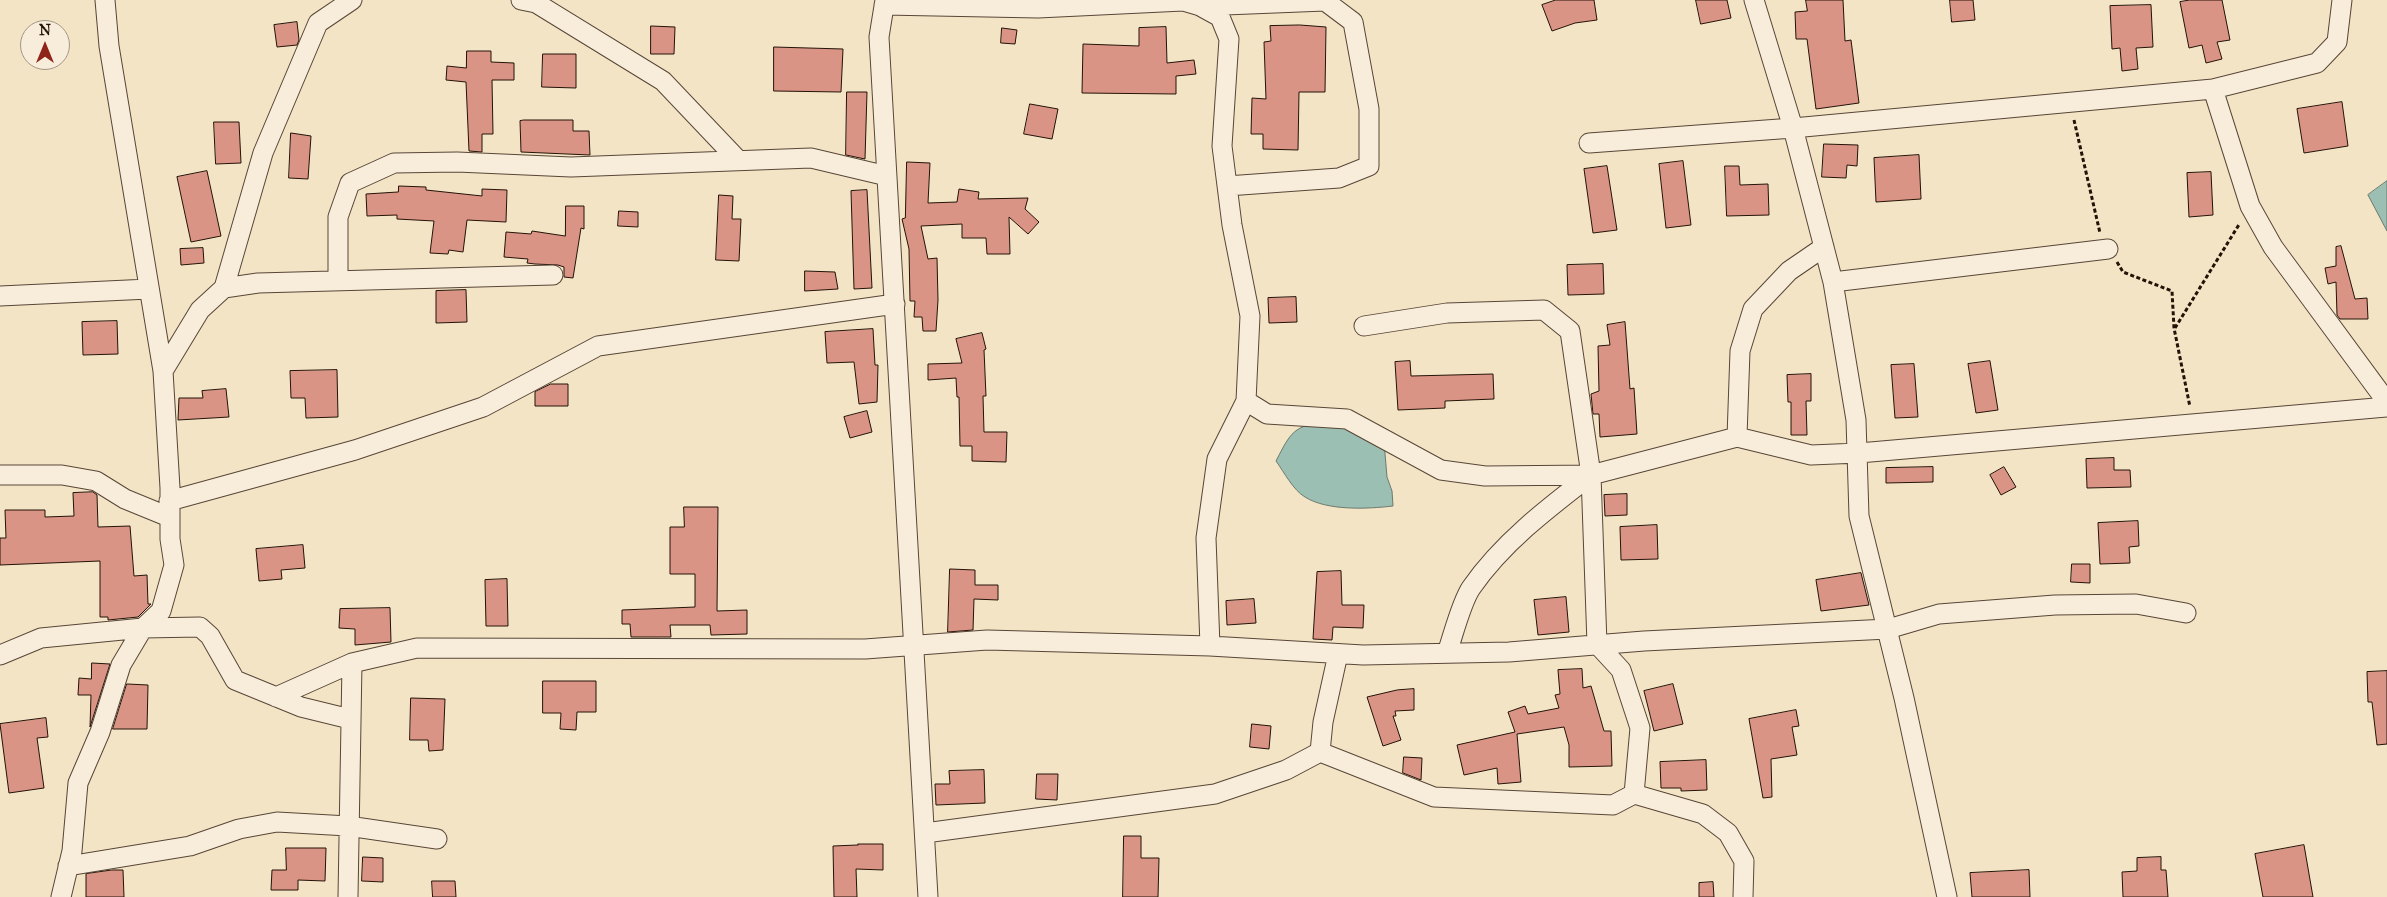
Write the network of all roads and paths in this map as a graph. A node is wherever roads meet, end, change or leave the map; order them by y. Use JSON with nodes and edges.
{"nodes":[{"id":1,"x":105,"y":0,"type":"edge"},
{"id":2,"x":352,"y":0,"type":"edge"},
{"id":3,"x":521,"y":0,"type":"edge"},
{"id":4,"x":1754,"y":0,"type":"edge"},
{"id":5,"x":2342,"y":0,"type":"edge"},
{"id":6,"x":884,"y":2,"type":"edge"},
{"id":7,"x":1201,"y":3,"type":"edge"},
{"id":8,"x":2213,"y":89,"type":"junction"},
{"id":9,"x":2070,"y":102,"type":"junction"},
{"id":10,"x":1793,"y":128,"type":"junction"},
{"id":11,"x":1589,"y":143,"type":"dead end"},
{"id":12,"x":738,"y":160,"type":"junction"},
{"id":13,"x":887,"y":176,"type":"junction"},
{"id":14,"x":1227,"y":186,"type":"junction"},
{"id":15,"x":2250,"y":206,"type":"junction"},
{"id":16,"x":1824,"y":246,"type":"junction"},
{"id":17,"x":2108,"y":249,"type":"junction"},
{"id":18,"x":553,"y":275,"type":"dead end"},
{"id":19,"x":338,"y":280,"type":"junction"},
{"id":20,"x":1833,"y":282,"type":"junction"},
{"id":21,"x":224,"y":288,"type":"junction"},
{"id":22,"x":149,"y":289,"type":"junction"},
{"id":23,"x":0,"y":296,"type":"edge"},
{"id":24,"x":894,"y":304,"type":"junction"},
{"id":25,"x":1364,"y":326,"type":"dead end"},
{"id":26,"x":2174,"y":328,"type":"junction"},
{"id":27,"x":163,"y":371,"type":"junction"},
{"id":28,"x":1246,"y":401,"type":"junction"},
{"id":29,"x":2387,"y":402,"type":"edge"},
{"id":30,"x":2387,"y":407,"type":"edge"},
{"id":31,"x":2193,"y":424,"type":"junction"},
{"id":32,"x":1737,"y":436,"type":"junction"},
{"id":33,"x":1858,"y":453,"type":"junction"},
{"id":34,"x":0,"y":475,"type":"edge"},
{"id":35,"x":1591,"y":475,"type":"junction"},
{"id":36,"x":169,"y":509,"type":"junction"},
{"id":37,"x":2186,"y":613,"type":"dead end"},
{"id":38,"x":143,"y":628,"type":"junction"},
{"id":39,"x":1888,"y":629,"type":"junction"},
{"id":40,"x":41,"y":638,"type":"junction"},
{"id":41,"x":0,"y":640,"type":"edge"},
{"id":42,"x":1597,"y":644,"type":"junction"},
{"id":43,"x":914,"y":645,"type":"junction"},
{"id":44,"x":1210,"y":646,"type":"junction"},
{"id":45,"x":1447,"y":653,"type":"junction"},
{"id":46,"x":1338,"y":654,"type":"junction"},
{"id":47,"x":0,"y":655,"type":"edge"},
{"id":48,"x":352,"y":663,"type":"junction"},
{"id":49,"x":276,"y":697,"type":"junction"},
{"id":50,"x":350,"y":719,"type":"junction"},
{"id":51,"x":1320,"y":752,"type":"junction"},
{"id":52,"x":1634,"y":794,"type":"junction"},
{"id":53,"x":348,"y":826,"type":"junction"},
{"id":54,"x":925,"y":833,"type":"junction"},
{"id":55,"x":437,"y":839,"type":"dead end"},
{"id":56,"x":68,"y":866,"type":"junction"},
{"id":57,"x":61,"y":897,"type":"edge"},
{"id":58,"x":348,"y":897,"type":"edge"},
{"id":59,"x":928,"y":897,"type":"edge"},
{"id":60,"x":1743,"y":897,"type":"edge"},
{"id":61,"x":1948,"y":897,"type":"edge"}],
"edges":[{"from":1,"to":22,"type":"street"},
{"from":2,"to":21,"type":"street"},
{"from":3,"to":12,"type":"street"},
{"from":4,"to":10,"type":"street"},
{"from":5,"to":8,"type":"street"},
{"from":6,"to":7,"type":"street"},
{"from":6,"to":13,"type":"street"},
{"from":7,"to":14,"type":"street"},
{"from":7,"to":14,"type":"street"},
{"from":8,"to":9,"type":"street"},
{"from":8,"to":15,"type":"street"},
{"from":9,"to":10,"type":"street"},
{"from":9,"to":17,"type":"path"},
{"from":10,"to":11,"type":"street"},
{"from":10,"to":16,"type":"street"},
{"from":12,"to":13,"type":"street"},
{"from":12,"to":19,"type":"street"},
{"from":13,"to":24,"type":"street"},
{"from":14,"to":28,"type":"street"},
{"from":15,"to":26,"type":"path"},
{"from":15,"to":29,"type":"street"},
{"from":16,"to":20,"type":"street"},
{"from":16,"to":32,"type":"street"},
{"from":17,"to":20,"type":"street"},
{"from":17,"to":26,"type":"path"},
{"from":18,"to":19,"type":"street"},
{"from":19,"to":21,"type":"street"},
{"from":20,"to":33,"type":"street"},
{"from":21,"to":27,"type":"street"},
{"from":22,"to":23,"type":"street"},
{"from":22,"to":27,"type":"street"},
{"from":24,"to":36,"type":"street"},
{"from":24,"to":43,"type":"street"},
{"from":25,"to":35,"type":"street"},
{"from":26,"to":31,"type":"path"},
{"from":27,"to":36,"type":"street"},
{"from":28,"to":35,"type":"street"},
{"from":28,"to":44,"type":"street"},
{"from":30,"to":31,"type":"street"},
{"from":31,"to":33,"type":"street"},
{"from":32,"to":33,"type":"street"},
{"from":32,"to":35,"type":"street"},
{"from":33,"to":39,"type":"street"},
{"from":34,"to":36,"type":"street"},
{"from":35,"to":42,"type":"street"},
{"from":35,"to":45,"type":"street"},
{"from":36,"to":38,"type":"street"},
{"from":37,"to":39,"type":"street"},
{"from":38,"to":40,"type":"street"},
{"from":38,"to":49,"type":"street"},
{"from":38,"to":56,"type":"street"},
{"from":39,"to":42,"type":"street"},
{"from":39,"to":61,"type":"street"},
{"from":40,"to":41,"type":"street"},
{"from":40,"to":47,"type":"street"},
{"from":42,"to":45,"type":"street"},
{"from":42,"to":52,"type":"street"},
{"from":43,"to":44,"type":"street"},
{"from":43,"to":48,"type":"street"},
{"from":43,"to":54,"type":"street"},
{"from":44,"to":46,"type":"street"},
{"from":45,"to":46,"type":"street"},
{"from":46,"to":51,"type":"street"},
{"from":48,"to":49,"type":"street"},
{"from":48,"to":50,"type":"street"},
{"from":49,"to":50,"type":"street"},
{"from":50,"to":53,"type":"street"},
{"from":51,"to":52,"type":"street"},
{"from":51,"to":54,"type":"street"},
{"from":52,"to":60,"type":"street"},
{"from":53,"to":55,"type":"street"},
{"from":53,"to":56,"type":"street"},
{"from":53,"to":58,"type":"street"},
{"from":54,"to":59,"type":"street"},
{"from":56,"to":57,"type":"street"}]}
